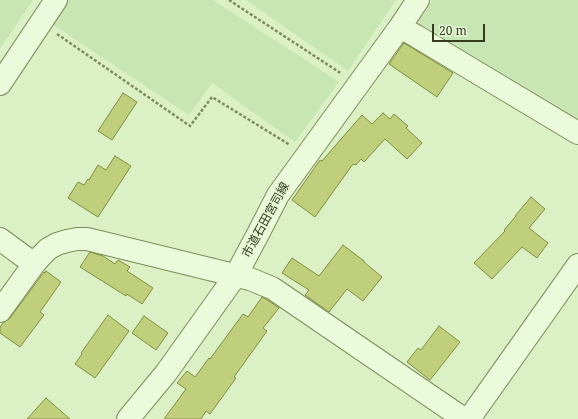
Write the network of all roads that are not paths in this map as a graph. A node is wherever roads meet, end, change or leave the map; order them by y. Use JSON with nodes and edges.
{"nodes":[{"id":1,"x":56,"y":0,"type":"edge"},
{"id":2,"x":418,"y":0,"type":"edge"},
{"id":3,"x":400,"y":27,"type":"junction"},
{"id":4,"x":0,"y":84,"type":"edge"},
{"id":5,"x":578,"y":133,"type":"edge"},
{"id":6,"x":0,"y":239,"type":"edge"},
{"id":7,"x":34,"y":264,"type":"junction"},
{"id":8,"x":578,"y":265,"type":"edge"},
{"id":9,"x":236,"y":275,"type":"junction"},
{"id":10,"x":0,"y":311,"type":"edge"},
{"id":11,"x":128,"y":419,"type":"edge"},
{"id":12,"x":464,"y":419,"type":"edge"},
{"id":13,"x":469,"y":419,"type":"edge"}],
"edges":[{"from":1,"to":4,"type":"street"},
{"from":2,"to":3,"type":"street","name":"市道石田宮司線"},
{"from":3,"to":5,"type":"street"},
{"from":3,"to":9,"type":"street","name":"市道石田宮司線"},
{"from":6,"to":7,"type":"street"},
{"from":7,"to":9,"type":"street"},
{"from":7,"to":10,"type":"street"},
{"from":8,"to":13,"type":"street"},
{"from":9,"to":11,"type":"street","name":"市道石田宮司線"},
{"from":9,"to":12,"type":"street"}]}
